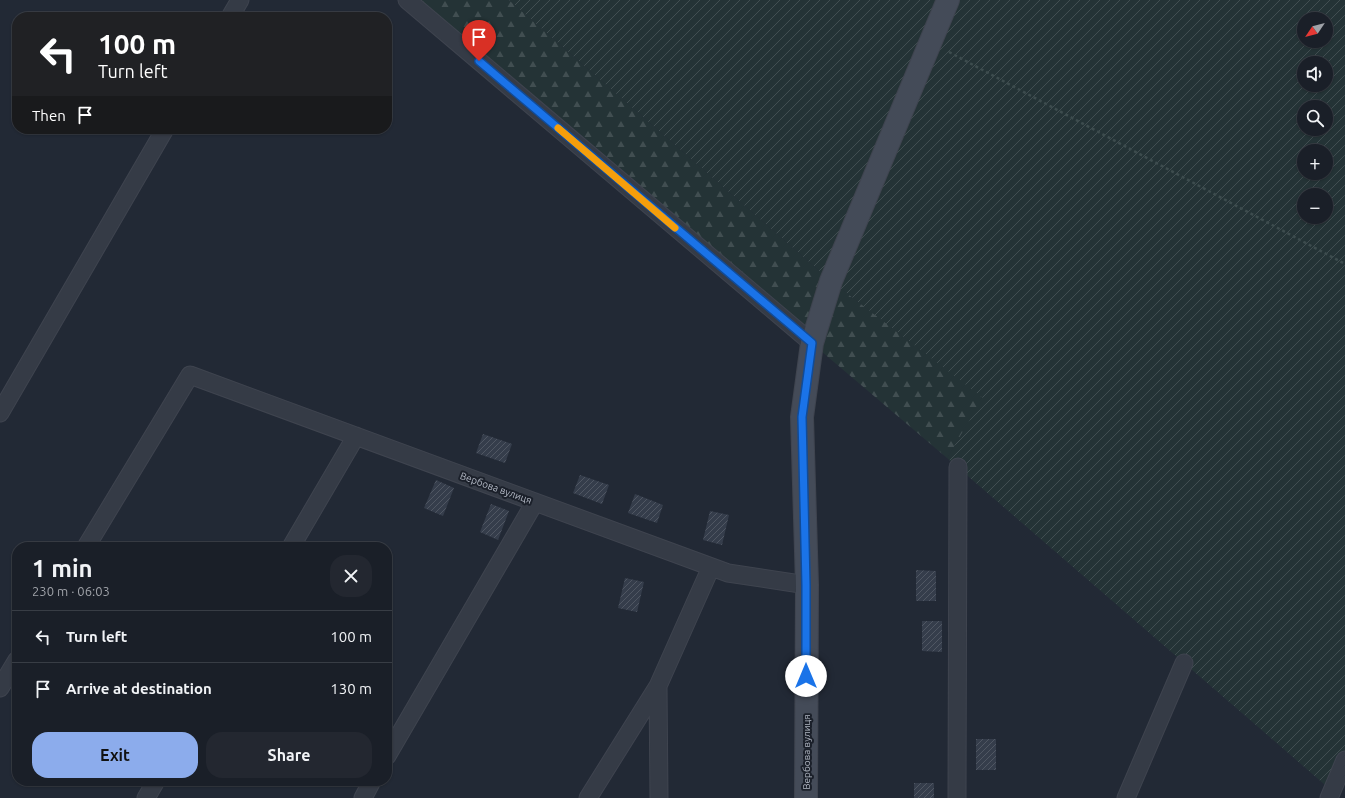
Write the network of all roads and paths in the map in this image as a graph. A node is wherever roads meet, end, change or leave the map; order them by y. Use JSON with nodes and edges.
{"nodes":[{"id":1,"x":240,"y":0,"type":"edge"},
{"id":2,"x":407,"y":0,"type":"edge"},
{"id":3,"x":948,"y":0,"type":"edge"},
{"id":4,"x":233,"y":12,"type":"edge"},
{"id":5,"x":931,"y":42,"type":"junction"},
{"id":6,"x":162,"y":134,"type":"edge"},
{"id":7,"x":1345,"y":264,"type":"edge"},
{"id":8,"x":812,"y":343,"type":"junction"},
{"id":9,"x":0,"y":412,"type":"edge"},
{"id":10,"x":356,"y":436,"type":"junction"},
{"id":11,"x":958,"y":467,"type":"dead end"},
{"id":12,"x":535,"y":502,"type":"junction"},
{"id":13,"x":89,"y":542,"type":"edge"},
{"id":14,"x":294,"y":542,"type":"edge"},
{"id":15,"x":711,"y":567,"type":"junction"},
{"id":16,"x":806,"y":585,"type":"junction"},
{"id":17,"x":1184,"y":663,"type":"dead end"},
{"id":18,"x":12,"y":668,"type":"edge"},
{"id":19,"x":658,"y":686,"type":"junction"},
{"id":20,"x":0,"y":688,"type":"edge"},
{"id":21,"x":392,"y":747,"type":"edge"},
{"id":22,"x":1345,"y":760,"type":"edge"},
{"id":23,"x":153,"y":786,"type":"edge"},
{"id":24,"x":369,"y":786,"type":"edge"},
{"id":25,"x":146,"y":798,"type":"edge"},
{"id":26,"x":362,"y":798,"type":"edge"},
{"id":27,"x":588,"y":798,"type":"edge"},
{"id":28,"x":658,"y":798,"type":"edge"},
{"id":29,"x":806,"y":798,"type":"edge"},
{"id":30,"x":956,"y":798,"type":"edge"},
{"id":31,"x":1126,"y":798,"type":"edge"},
{"id":32,"x":1328,"y":798,"type":"edge"}],
"edges":[{"from":1,"to":4,"type":"street"},
{"from":2,"to":8,"type":"street"},
{"from":3,"to":5,"type":"street","name":"Вербова вулиця"},
{"from":5,"to":7,"type":"path"},
{"from":5,"to":8,"type":"street","name":"Вербова вулиця"},
{"from":6,"to":9,"type":"street"},
{"from":8,"to":16,"type":"street","name":"Вербова вулиця"},
{"from":10,"to":12,"type":"street","name":"Вербова вулиця"},
{"from":10,"to":13,"type":"street","name":"Вербова вулиця"},
{"from":10,"to":14,"type":"street"},
{"from":11,"to":30,"type":"street"},
{"from":12,"to":15,"type":"street","name":"Вербова вулиця"},
{"from":12,"to":21,"type":"street"},
{"from":15,"to":16,"type":"street","name":"Вербова вулиця"},
{"from":15,"to":19,"type":"street"},
{"from":16,"to":29,"type":"street","name":"Вербова вулиця"},
{"from":17,"to":31,"type":"street"},
{"from":18,"to":20,"type":"street"},
{"from":19,"to":27,"type":"street"},
{"from":19,"to":28,"type":"street"},
{"from":22,"to":32,"type":"street"},
{"from":23,"to":25,"type":"street"},
{"from":24,"to":26,"type":"street"}]}
